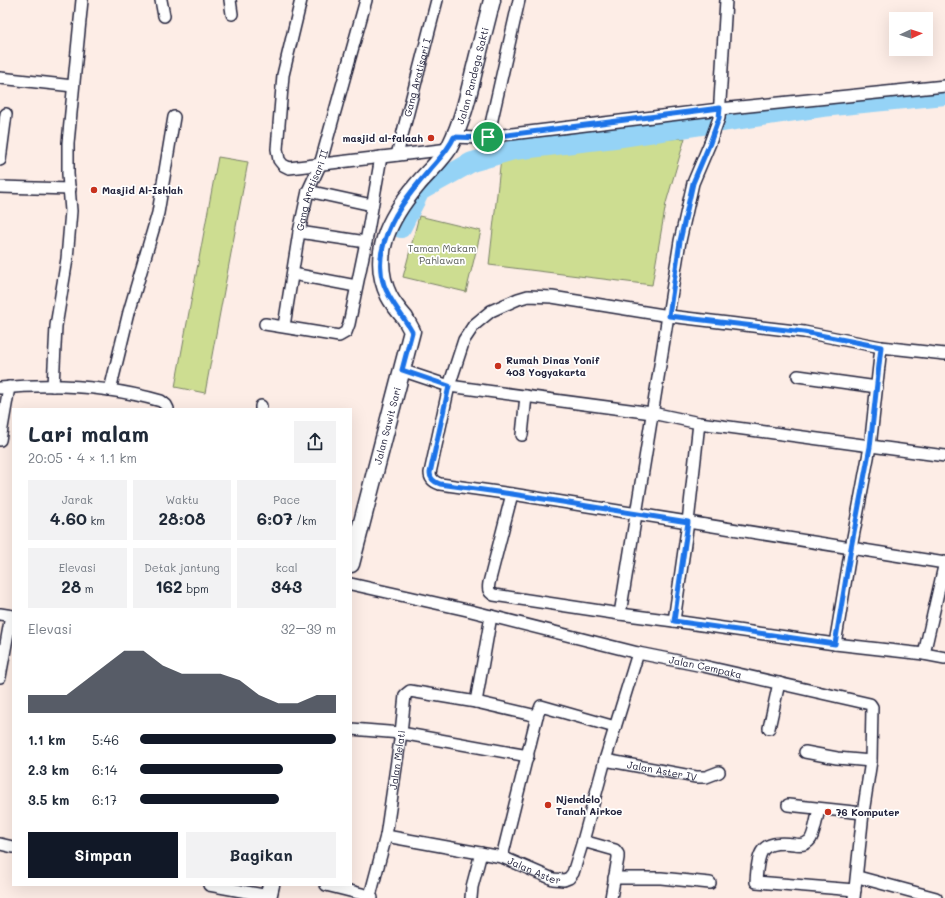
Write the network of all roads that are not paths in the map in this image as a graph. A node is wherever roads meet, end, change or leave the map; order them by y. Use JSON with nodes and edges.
{"nodes":[{"id":1,"x":82,"y":0,"type":"edge"},
{"id":2,"x":161,"y":0,"type":"edge"},
{"id":3,"x":230,"y":0,"type":"edge"},
{"id":4,"x":301,"y":0,"type":"edge"},
{"id":5,"x":366,"y":0,"type":"edge"},
{"id":6,"x":437,"y":0,"type":"edge"},
{"id":7,"x":492,"y":0,"type":"edge"},
{"id":8,"x":519,"y":0,"type":"edge"},
{"id":9,"x":726,"y":0,"type":"edge"},
{"id":10,"x":232,"y":14,"type":"dead end"},
{"id":11,"x":164,"y":16,"type":"dead end"},
{"id":12,"x":0,"y":78,"type":"edge"},
{"id":13,"x":73,"y":86,"type":"junction"},
{"id":14,"x":945,"y":86,"type":"edge"},
{"id":15,"x":720,"y":113,"type":"junction"},
{"id":16,"x":6,"y":114,"type":"dead end"},
{"id":17,"x":174,"y":117,"type":"dead end"},
{"id":18,"x":488,"y":137,"type":"junction"},
{"id":19,"x":452,"y":143,"type":"junction"},
{"id":20,"x":397,"y":155,"type":"junction"},
{"id":21,"x":381,"y":157,"type":"junction"},
{"id":22,"x":0,"y":160,"type":"edge"},
{"id":23,"x":320,"y":165,"type":"junction"},
{"id":24,"x":0,"y":187,"type":"edge"},
{"id":25,"x":70,"y":189,"type":"junction"},
{"id":26,"x":308,"y":191,"type":"junction"},
{"id":27,"x":372,"y":205,"type":"junction"},
{"id":28,"x":299,"y":232,"type":"junction"},
{"id":29,"x":366,"y":242,"type":"junction"},
{"id":30,"x":293,"y":274,"type":"junction"},
{"id":31,"x":356,"y":286,"type":"junction"},
{"id":32,"x":669,"y":316,"type":"junction"},
{"id":33,"x":266,"y":324,"type":"dead end"},
{"id":34,"x":284,"y":326,"type":"junction"},
{"id":35,"x":881,"y":347,"type":"junction"},
{"id":36,"x":945,"y":354,"type":"edge"},
{"id":37,"x":402,"y":370,"type":"junction"},
{"id":38,"x":798,"y":376,"type":"dead end"},
{"id":39,"x":53,"y":386,"type":"junction"},
{"id":40,"x":449,"y":386,"type":"junction"},
{"id":41,"x":877,"y":387,"type":"junction"},
{"id":42,"x":5,"y":388,"type":"edge"},
{"id":43,"x":110,"y":390,"type":"junction"},
{"id":44,"x":526,"y":396,"type":"junction"},
{"id":45,"x":168,"y":408,"type":"edge"},
{"id":46,"x":652,"y":413,"type":"junction"},
{"id":47,"x":699,"y":423,"type":"junction"},
{"id":48,"x":522,"y":435,"type":"dead end"},
{"id":49,"x":0,"y":440,"type":"edge"},
{"id":50,"x":870,"y":447,"type":"junction"},
{"id":51,"x":945,"y":456,"type":"edge"},
{"id":52,"x":512,"y":494,"type":"junction"},
{"id":53,"x":636,"y":514,"type":"junction"},
{"id":54,"x":688,"y":522,"type":"junction"},
{"id":55,"x":851,"y":548,"type":"junction"},
{"id":56,"x":352,"y":560,"type":"edge"},
{"id":57,"x":945,"y":563,"type":"edge"},
{"id":58,"x":352,"y":584,"type":"edge"},
{"id":59,"x":620,"y":614,"type":"junction"},
{"id":60,"x":8,"y":615,"type":"edge"},
{"id":61,"x":491,"y":616,"type":"junction"},
{"id":62,"x":674,"y":621,"type":"junction"},
{"id":63,"x":835,"y":644,"type":"junction"},
{"id":64,"x":638,"y":653,"type":"junction"},
{"id":65,"x":924,"y":654,"type":"junction"},
{"id":66,"x":945,"y":658,"type":"edge"},
{"id":67,"x":0,"y":677,"type":"edge"},
{"id":68,"x":779,"y":683,"type":"junction"},
{"id":69,"x":476,"y":702,"type":"junction"},
{"id":70,"x":537,"y":716,"type":"junction"},
{"id":71,"x":615,"y":727,"type":"junction"},
{"id":72,"x":769,"y":728,"type":"dead end"},
{"id":73,"x":352,"y":730,"type":"edge"},
{"id":74,"x":401,"y":733,"type":"junction"},
{"id":75,"x":805,"y":752,"type":"dead end"},
{"id":76,"x":528,"y":756,"type":"junction"},
{"id":77,"x":605,"y":760,"type":"junction"},
{"id":78,"x":871,"y":761,"type":"junction"},
{"id":79,"x":719,"y":772,"type":"dead end"},
{"id":80,"x":788,"y":805,"type":"dead end"},
{"id":81,"x":819,"y":809,"type":"junction"},
{"id":82,"x":863,"y":813,"type":"junction"},
{"id":83,"x":386,"y":836,"type":"junction"},
{"id":84,"x":583,"y":841,"type":"junction"},
{"id":85,"x":0,"y":844,"type":"edge"},
{"id":86,"x":12,"y":847,"type":"edge"},
{"id":87,"x":481,"y":853,"type":"junction"},
{"id":88,"x":502,"y":857,"type":"junction"},
{"id":89,"x":858,"y":877,"type":"junction"},
{"id":90,"x":614,"y":878,"type":"junction"},
{"id":91,"x":710,"y":883,"type":"dead end"},
{"id":92,"x":216,"y":886,"type":"edge"},
{"id":93,"x":330,"y":886,"type":"edge"},
{"id":94,"x":269,"y":893,"type":"edge"},
{"id":95,"x":855,"y":894,"type":"edge"},
{"id":96,"x":371,"y":897,"type":"edge"},
{"id":97,"x":471,"y":898,"type":"edge"},
{"id":98,"x":611,"y":898,"type":"edge"},
{"id":99,"x":936,"y":898,"type":"edge"}],
"edges":[{"from":1,"to":13,"type":"street"},
{"from":2,"to":11,"type":"street"},
{"from":3,"to":10,"type":"street"},
{"from":4,"to":23,"type":"street"},
{"from":5,"to":23,"type":"street","name":"Gang Aratisari II"},
{"from":6,"to":20,"type":"street","name":"Gang Aratisari I"},
{"from":7,"to":19,"type":"main road","name":"Jalan Pandega Sakti"},
{"from":8,"to":18,"type":"street"},
{"from":9,"to":15,"type":"street"},
{"from":12,"to":13,"type":"street"},
{"from":13,"to":25,"type":"street"},
{"from":14,"to":15,"type":"street"},
{"from":15,"to":18,"type":"street"},
{"from":15,"to":32,"type":"street"},
{"from":16,"to":22,"type":"street"},
{"from":17,"to":43,"type":"street"},
{"from":18,"to":19,"type":"street"},
{"from":19,"to":20,"type":"street"},
{"from":19,"to":37,"type":"main road","name":"Jalan Sawit Sari"},
{"from":20,"to":21,"type":"street"},
{"from":21,"to":23,"type":"street"},
{"from":21,"to":27,"type":"street"},
{"from":23,"to":26,"type":"street","name":"Gang Aratisari II"},
{"from":24,"to":25,"type":"street"},
{"from":25,"to":39,"type":"street"},
{"from":26,"to":27,"type":"street"},
{"from":26,"to":28,"type":"street","name":"Gang Aratisari II"},
{"from":27,"to":29,"type":"street"},
{"from":28,"to":29,"type":"street"},
{"from":28,"to":30,"type":"street","name":"Gang Aratisari II"},
{"from":29,"to":31,"type":"street"},
{"from":30,"to":31,"type":"street"},
{"from":30,"to":34,"type":"street","name":"Gang Aratisari II"},
{"from":31,"to":34,"type":"street"},
{"from":32,"to":35,"type":"street"},
{"from":32,"to":40,"type":"street"},
{"from":32,"to":46,"type":"street"},
{"from":33,"to":34,"type":"street"},
{"from":35,"to":36,"type":"street"},
{"from":35,"to":41,"type":"street"},
{"from":37,"to":40,"type":"street"},
{"from":37,"to":56,"type":"main road","name":"Jalan Sawit Sari"},
{"from":38,"to":41,"type":"street"},
{"from":39,"to":42,"type":"street"},
{"from":39,"to":43,"type":"street"},
{"from":40,"to":44,"type":"street"},
{"from":40,"to":52,"type":"street"},
{"from":41,"to":50,"type":"street"},
{"from":42,"to":49,"type":"street"},
{"from":43,"to":45,"type":"street"},
{"from":44,"to":46,"type":"street"},
{"from":44,"to":48,"type":"street"},
{"from":46,"to":47,"type":"street"},
{"from":46,"to":53,"type":"street"},
{"from":47,"to":50,"type":"street"},
{"from":47,"to":54,"type":"street"},
{"from":50,"to":51,"type":"street"},
{"from":50,"to":55,"type":"street"},
{"from":52,"to":53,"type":"street"},
{"from":52,"to":59,"type":"street"},
{"from":53,"to":54,"type":"street"},
{"from":53,"to":59,"type":"street"},
{"from":54,"to":55,"type":"street"},
{"from":54,"to":62,"type":"street"},
{"from":55,"to":57,"type":"street"},
{"from":55,"to":63,"type":"street"},
{"from":57,"to":65,"type":"street"},
{"from":58,"to":61,"type":"street","name":"Jalan Cempaka"},
{"from":59,"to":62,"type":"street"},
{"from":60,"to":67,"type":"street"},
{"from":61,"to":64,"type":"street","name":"Jalan Cempaka"},
{"from":61,"to":69,"type":"street"},
{"from":62,"to":63,"type":"street"},
{"from":63,"to":65,"type":"street"},
{"from":64,"to":68,"type":"street","name":"Jalan Cempaka"},
{"from":64,"to":71,"type":"street","name":"Jalan Aster"},
{"from":65,"to":66,"type":"street"},
{"from":68,"to":72,"type":"street"},
{"from":68,"to":78,"type":"street","name":"Jalan Cempaka"},
{"from":69,"to":70,"type":"street"},
{"from":69,"to":74,"type":"street"},
{"from":70,"to":71,"type":"street"},
{"from":70,"to":76,"type":"street"},
{"from":71,"to":77,"type":"street","name":"Jalan Aster"},
{"from":73,"to":74,"type":"street","name":"Jalan Melati"},
{"from":74,"to":76,"type":"street"},
{"from":74,"to":83,"type":"street","name":"Jalan Melati"},
{"from":75,"to":78,"type":"street"},
{"from":76,"to":88,"type":"street"},
{"from":77,"to":79,"type":"street","name":"Jalan Aster IV"},
{"from":77,"to":84,"type":"street","name":"Jalan Aster"},
{"from":78,"to":82,"type":"street","name":"Jalan Cempaka"},
{"from":80,"to":81,"type":"street"},
{"from":81,"to":82,"type":"street"},
{"from":81,"to":95,"type":"street"},
{"from":82,"to":89,"type":"street","name":"Jalan Cempaka"},
{"from":83,"to":87,"type":"street","name":"Jalan Aster"},
{"from":83,"to":96,"type":"street","name":"Jalan Melati"},
{"from":84,"to":88,"type":"street","name":"Jalan Aster"},
{"from":84,"to":90,"type":"street"},
{"from":85,"to":86,"type":"street"},
{"from":87,"to":88,"type":"street","name":"Jalan Aster"},
{"from":87,"to":97,"type":"street"},
{"from":89,"to":95,"type":"street","name":"Jalan Cempaka"},
{"from":89,"to":99,"type":"street"},
{"from":90,"to":91,"type":"street"},
{"from":90,"to":98,"type":"street"},
{"from":92,"to":94,"type":"street"},
{"from":93,"to":96,"type":"street"}]}
